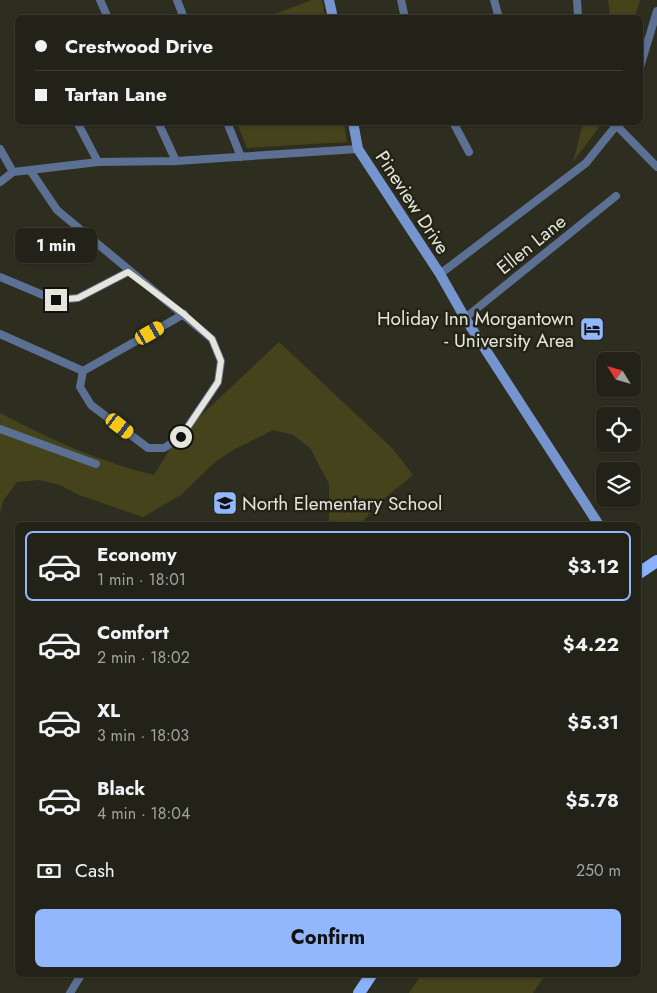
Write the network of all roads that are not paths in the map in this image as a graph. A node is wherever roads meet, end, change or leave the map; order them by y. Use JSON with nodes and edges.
{"nodes":[{"id":1,"x":100,"y":0,"type":"edge"},
{"id":2,"x":177,"y":0,"type":"edge"},
{"id":3,"x":329,"y":0,"type":"edge"},
{"id":4,"x":401,"y":0,"type":"edge"},
{"id":5,"x":494,"y":0,"type":"edge"},
{"id":6,"x":577,"y":0,"type":"edge"},
{"id":7,"x":657,"y":11,"type":"edge"},
{"id":8,"x":107,"y":15,"type":"edge"},
{"id":9,"x":183,"y":15,"type":"edge"},
{"id":10,"x":332,"y":15,"type":"edge"},
{"id":11,"x":404,"y":15,"type":"edge"},
{"id":12,"x":497,"y":15,"type":"edge"},
{"id":13,"x":576,"y":15,"type":"edge"},
{"id":14,"x":643,"y":57,"type":"edge"},
{"id":15,"x":79,"y":125,"type":"edge"},
{"id":16,"x":159,"y":125,"type":"edge"},
{"id":17,"x":228,"y":125,"type":"edge"},
{"id":18,"x":354,"y":125,"type":"edge"},
{"id":19,"x":455,"y":125,"type":"edge"},
{"id":20,"x":617,"y":125,"type":"edge"},
{"id":21,"x":619,"y":125,"type":"edge"},
{"id":22,"x":0,"y":149,"type":"edge"},
{"id":23,"x":358,"y":149,"type":"junction"},
{"id":24,"x":469,"y":152,"type":"dead end"},
{"id":25,"x":240,"y":157,"type":"junction"},
{"id":26,"x":98,"y":162,"type":"junction"},
{"id":27,"x":176,"y":162,"type":"junction"},
{"id":28,"x":657,"y":167,"type":"edge"},
{"id":29,"x":30,"y":170,"type":"junction"},
{"id":30,"x":13,"y":172,"type":"junction"},
{"id":31,"x":0,"y":182,"type":"edge"},
{"id":32,"x":616,"y":196,"type":"dead end"},
{"id":33,"x":128,"y":272,"type":"junction"},
{"id":34,"x":440,"y":274,"type":"junction"},
{"id":35,"x":0,"y":276,"type":"edge"},
{"id":36,"x":184,"y":314,"type":"junction"},
{"id":37,"x":465,"y":318,"type":"junction"},
{"id":38,"x":0,"y":334,"type":"edge"},
{"id":39,"x":83,"y":372,"type":"junction"},
{"id":40,"x":0,"y":428,"type":"edge"},
{"id":41,"x":96,"y":464,"type":"dead end"},
{"id":42,"x":597,"y":522,"type":"edge"},
{"id":43,"x":657,"y":561,"type":"edge"},
{"id":44,"x":641,"y":572,"type":"edge"},
{"id":45,"x":80,"y":977,"type":"edge"},
{"id":46,"x":370,"y":977,"type":"edge"},
{"id":47,"x":70,"y":993,"type":"edge"},
{"id":48,"x":359,"y":993,"type":"edge"}],
"edges":[{"from":1,"to":8,"type":"street"},
{"from":2,"to":9,"type":"street"},
{"from":3,"to":10,"type":"street"},
{"from":4,"to":11,"type":"street"},
{"from":5,"to":12,"type":"street"},
{"from":6,"to":13,"type":"street"},
{"from":7,"to":14,"type":"street"},
{"from":15,"to":26,"type":"street"},
{"from":16,"to":27,"type":"street"},
{"from":17,"to":25,"type":"street"},
{"from":18,"to":23,"type":"street"},
{"from":19,"to":24,"type":"street"},
{"from":20,"to":34,"type":"street"},
{"from":21,"to":28,"type":"street"},
{"from":22,"to":30,"type":"street"},
{"from":23,"to":25,"type":"street","name":"Pineview Drive"},
{"from":23,"to":34,"type":"street","name":"Pineview Drive"},
{"from":25,"to":27,"type":"street","name":"Pineview Drive"},
{"from":26,"to":27,"type":"street","name":"Pineview Drive"},
{"from":26,"to":29,"type":"street","name":"Pineview Drive"},
{"from":29,"to":30,"type":"street","name":"Pineview Drive"},
{"from":29,"to":33,"type":"street"},
{"from":30,"to":31,"type":"street"},
{"from":32,"to":37,"type":"street","name":"Ellen Lane"},
{"from":33,"to":35,"type":"street"},
{"from":33,"to":36,"type":"street"},
{"from":34,"to":37,"type":"street","name":"Pineview Drive"},
{"from":36,"to":39,"type":"street"},
{"from":36,"to":39,"type":"street"},
{"from":37,"to":42,"type":"street","name":"Pineview Drive"},
{"from":38,"to":39,"type":"street"},
{"from":40,"to":41,"type":"street"},
{"from":43,"to":44,"type":"main road"},
{"from":45,"to":47,"type":"street"},
{"from":46,"to":48,"type":"main road"}]}
